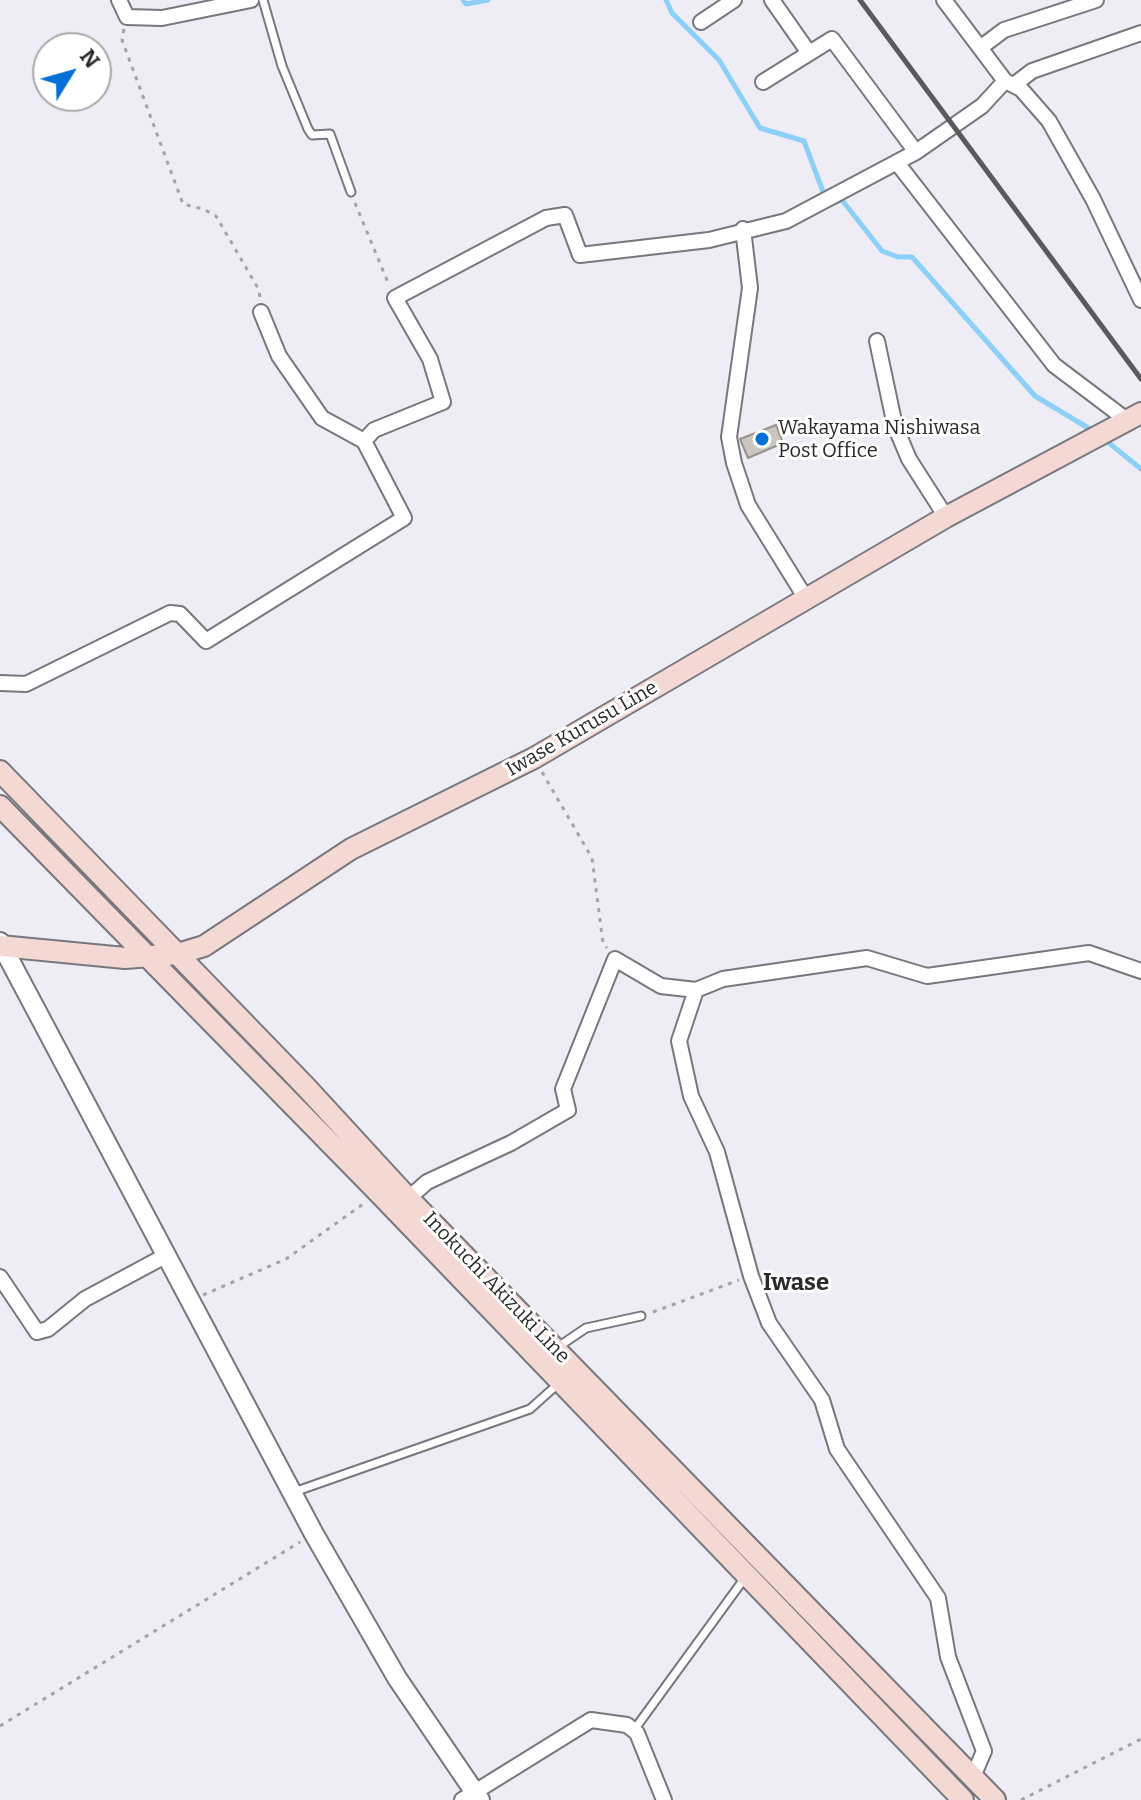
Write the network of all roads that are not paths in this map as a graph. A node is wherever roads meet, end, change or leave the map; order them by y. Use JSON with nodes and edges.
{"nodes":[{"id":1,"x":119,"y":0,"type":"edge"},
{"id":2,"x":251,"y":0,"type":"edge"},
{"id":3,"x":263,"y":0,"type":"edge"},
{"id":4,"x":734,"y":0,"type":"edge"},
{"id":5,"x":772,"y":0,"type":"edge"},
{"id":6,"x":944,"y":0,"type":"edge"},
{"id":7,"x":1096,"y":0,"type":"edge"},
{"id":8,"x":701,"y":22,"type":"dead end"},
{"id":9,"x":1141,"y":33,"type":"edge"},
{"id":10,"x":980,"y":48,"type":"junction"},
{"id":11,"x":809,"y":53,"type":"junction"},
{"id":12,"x":763,"y":82,"type":"dead end"},
{"id":13,"x":1010,"y":82,"type":"junction"},
{"id":14,"x":916,"y":152,"type":"junction"},
{"id":15,"x":898,"y":164,"type":"junction"},
{"id":16,"x":351,"y":192,"type":"road end"},
{"id":17,"x":743,"y":229,"type":"junction"},
{"id":18,"x":1141,"y":300,"type":"edge"},
{"id":19,"x":261,"y":312,"type":"road end"},
{"id":20,"x":877,"y":341,"type":"dead end"},
{"id":21,"x":1134,"y":417,"type":"edge"},
{"id":22,"x":364,"y":441,"type":"junction"},
{"id":23,"x":946,"y":517,"type":"junction"},
{"id":24,"x":805,"y":597,"type":"junction"},
{"id":25,"x":0,"y":683,"type":"edge"},
{"id":26,"x":0,"y":771,"type":"edge"},
{"id":27,"x":0,"y":806,"type":"edge"},
{"id":28,"x":1,"y":945,"type":"edge"},
{"id":29,"x":178,"y":954,"type":"junction"},
{"id":30,"x":148,"y":956,"type":"junction"},
{"id":31,"x":1141,"y":971,"type":"edge"},
{"id":32,"x":696,"y":990,"type":"junction"},
{"id":33,"x":402,"y":1204,"type":"junction"},
{"id":34,"x":165,"y":1256,"type":"junction"},
{"id":35,"x":0,"y":1277,"type":"edge"},
{"id":36,"x":641,"y":1316,"type":"road end"},
{"id":37,"x":555,"y":1349,"type":"junction"},
{"id":38,"x":561,"y":1381,"type":"junction"},
{"id":39,"x":292,"y":1493,"type":"junction"},
{"id":40,"x":748,"y":1574,"type":"junction"},
{"id":41,"x":634,"y":1730,"type":"junction"},
{"id":42,"x":972,"y":1779,"type":"junction"},
{"id":43,"x":472,"y":1797,"type":"edge"},
{"id":44,"x":664,"y":1800,"type":"edge"},
{"id":45,"x":963,"y":1800,"type":"edge"},
{"id":46,"x":995,"y":1800,"type":"edge"}],
"edges":[{"from":1,"to":2,"type":"street"},
{"from":3,"to":16,"type":"lane"},
{"from":4,"to":8,"type":"street"},
{"from":5,"to":11,"type":"street"},
{"from":6,"to":10,"type":"street"},
{"from":7,"to":10,"type":"street"},
{"from":9,"to":13,"type":"street"},
{"from":10,"to":13,"type":"street"},
{"from":11,"to":12,"type":"street"},
{"from":11,"to":14,"type":"street"},
{"from":13,"to":14,"type":"street"},
{"from":13,"to":18,"type":"street"},
{"from":14,"to":15,"type":"street"},
{"from":15,"to":17,"type":"street"},
{"from":15,"to":21,"type":"street"},
{"from":17,"to":22,"type":"street"},
{"from":17,"to":24,"type":"street"},
{"from":19,"to":22,"type":"street"},
{"from":20,"to":23,"type":"street"},
{"from":21,"to":23,"type":"main road","name":"Iwase Kurusu Line"},
{"from":22,"to":25,"type":"street"},
{"from":23,"to":24,"type":"main road","name":"Iwase Kurusu Line"},
{"from":24,"to":29,"type":"main road","name":"Iwase Kurusu Line"},
{"from":26,"to":29,"type":"main road","name":"Inokuchi Akizuki Line"},
{"from":27,"to":30,"type":"main road","name":"Inokuchi Akizuki Line"},
{"from":28,"to":30,"type":"main road","name":"Iwase Kurusu Line"},
{"from":28,"to":34,"type":"street"},
{"from":29,"to":30,"type":"main road","name":"Iwase Kurusu Line"},
{"from":29,"to":33,"type":"main road","name":"Inokuchi Akizuki Line"},
{"from":30,"to":33,"type":"main road","name":"Inokuchi Akizuki Line"},
{"from":31,"to":32,"type":"street"},
{"from":32,"to":33,"type":"street"},
{"from":32,"to":42,"type":"street"},
{"from":33,"to":37,"type":"main road","name":"Inokuchi Akizuki Line"},
{"from":33,"to":38,"type":"main road","name":"Inokuchi Akizuki Line"},
{"from":34,"to":35,"type":"street"},
{"from":34,"to":39,"type":"street"},
{"from":36,"to":37,"type":"lane"},
{"from":37,"to":42,"type":"main road","name":"Inokuchi Akizuki Line"},
{"from":38,"to":39,"type":"lane"},
{"from":38,"to":40,"type":"main road","name":"Inokuchi Akizuki Line"},
{"from":39,"to":43,"type":"street"},
{"from":40,"to":41,"type":"lane"},
{"from":40,"to":45,"type":"main road","name":"Inokuchi Akizuki Line"},
{"from":41,"to":43,"type":"street"},
{"from":41,"to":44,"type":"street"},
{"from":42,"to":46,"type":"main road","name":"Inokuchi Akizuki Line"}]}
